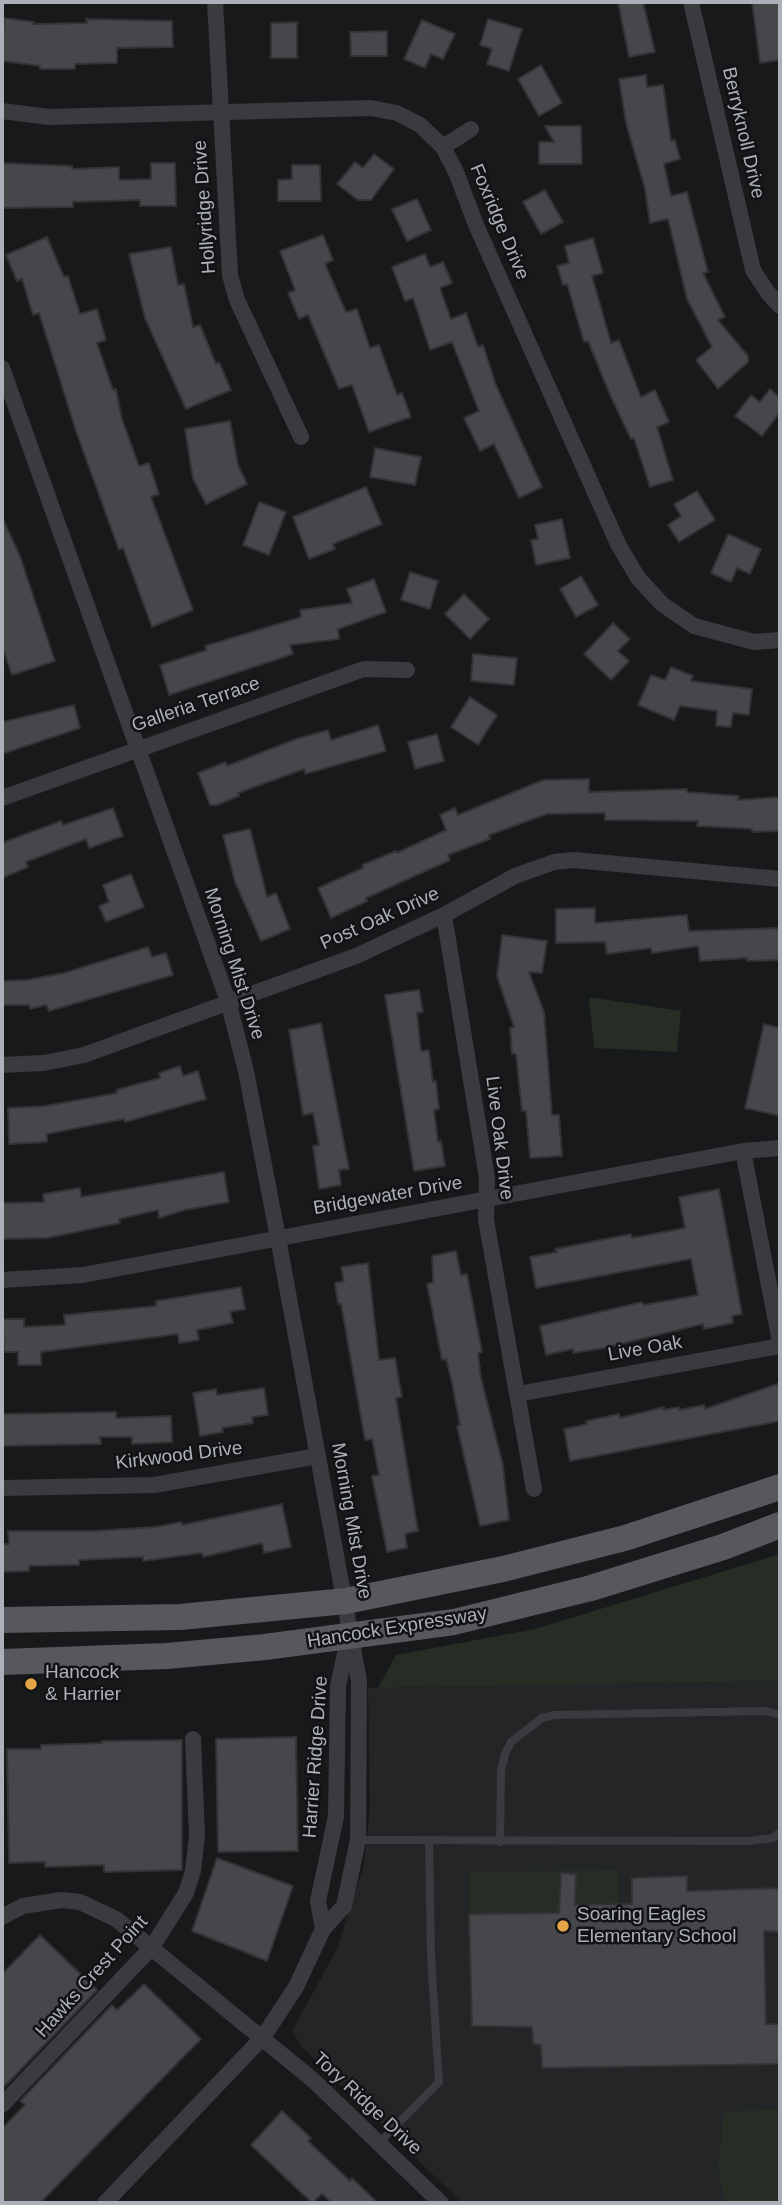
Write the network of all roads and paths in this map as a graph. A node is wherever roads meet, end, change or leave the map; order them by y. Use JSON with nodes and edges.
{"nodes":[{"id":1,"x":215,"y":2,"type":"edge"},
{"id":2,"x":691,"y":2,"type":"edge"},
{"id":3,"x":2,"y":111,"type":"edge"},
{"id":4,"x":219,"y":113,"type":"junction"},
{"id":5,"x":471,"y":129,"type":"dead end"},
{"id":6,"x":443,"y":147,"type":"junction"},
{"id":7,"x":780,"y":306,"type":"edge"},
{"id":8,"x":2,"y":368,"type":"edge"},
{"id":9,"x":301,"y":437,"type":"dead end"},
{"id":10,"x":780,"y":640,"type":"edge"},
{"id":11,"x":407,"y":670,"type":"dead end"},
{"id":12,"x":136,"y":748,"type":"junction"},
{"id":13,"x":2,"y":798,"type":"edge"},
{"id":14,"x":780,"y":879,"type":"edge"},
{"id":15,"x":444,"y":915,"type":"junction"},
{"id":16,"x":228,"y":1001,"type":"junction"},
{"id":17,"x":2,"y":1065,"type":"edge"},
{"id":18,"x":780,"y":1148,"type":"edge"},
{"id":19,"x":743,"y":1151,"type":"junction"},
{"id":20,"x":489,"y":1198,"type":"junction"},
{"id":21,"x":278,"y":1238,"type":"junction"},
{"id":22,"x":2,"y":1280,"type":"edge"},
{"id":23,"x":780,"y":1344,"type":"edge"},
{"id":24,"x":518,"y":1394,"type":"junction"},
{"id":25,"x":318,"y":1456,"type":"junction"},
{"id":26,"x":780,"y":1486,"type":"edge"},
{"id":27,"x":2,"y":1488,"type":"edge"},
{"id":28,"x":534,"y":1489,"type":"dead end"},
{"id":29,"x":780,"y":1525,"type":"edge"},
{"id":30,"x":346,"y":1601,"type":"junction"},
{"id":31,"x":2,"y":1620,"type":"edge"},
{"id":32,"x":349,"y":1637,"type":"junction"},
{"id":33,"x":2,"y":1662,"type":"edge"},
{"id":34,"x":780,"y":1715,"type":"edge"},
{"id":35,"x":193,"y":1739,"type":"dead end"},
{"id":36,"x":779,"y":1835,"type":"edge"},
{"id":37,"x":358,"y":1840,"type":"junction"},
{"id":38,"x":429,"y":1841,"type":"junction"},
{"id":39,"x":500,"y":1842,"type":"junction"},
{"id":40,"x":4,"y":1910,"type":"edge"},
{"id":41,"x":323,"y":1929,"type":"junction"},
{"id":42,"x":152,"y":1947,"type":"junction"},
{"id":43,"x":263,"y":2037,"type":"junction"},
{"id":44,"x":2,"y":2105,"type":"edge"},
{"id":45,"x":379,"y":2143,"type":"junction"},
{"id":46,"x":105,"y":2203,"type":"edge"},
{"id":47,"x":441,"y":2203,"type":"edge"}],
"edges":[{"from":1,"to":4,"type":"street","name":"Hollyridge Drive"},
{"from":2,"to":7,"type":"street","name":"Berryknoll Drive"},
{"from":3,"to":4,"type":"street","name":"Foxridge Drive"},
{"from":4,"to":6,"type":"street","name":"Foxridge Drive"},
{"from":4,"to":9,"type":"street","name":"Hollyridge Drive"},
{"from":5,"to":6,"type":"street"},
{"from":6,"to":10,"type":"street","name":"Foxridge Drive"},
{"from":8,"to":12,"type":"street","name":"Morning Mist Drive"},
{"from":11,"to":12,"type":"street","name":"Galleria Terrace"},
{"from":12,"to":13,"type":"street","name":"Galleria Terrace"},
{"from":12,"to":16,"type":"street","name":"Morning Mist Drive"},
{"from":14,"to":15,"type":"street","name":"Post Oak Drive"},
{"from":15,"to":16,"type":"street","name":"Post Oak Drive"},
{"from":15,"to":20,"type":"street","name":"Live Oak Drive"},
{"from":16,"to":17,"type":"street","name":"Post Oak Drive"},
{"from":16,"to":21,"type":"street","name":"Morning Mist Drive"},
{"from":18,"to":19,"type":"street","name":"Bridgewater Drive"},
{"from":19,"to":20,"type":"street","name":"Bridgewater Drive"},
{"from":19,"to":23,"type":"street","name":"Live Oak"},
{"from":20,"to":21,"type":"street","name":"Bridgewater Drive"},
{"from":20,"to":24,"type":"street","name":"Live Oak Drive"},
{"from":21,"to":22,"type":"street","name":"Bridgewater Drive"},
{"from":21,"to":25,"type":"street","name":"Morning Mist Drive"},
{"from":23,"to":24,"type":"street","name":"Live Oak"},
{"from":24,"to":28,"type":"street","name":"Live Oak Drive"},
{"from":25,"to":27,"type":"street","name":"Kirkwood Drive"},
{"from":25,"to":30,"type":"street","name":"Morning Mist Drive"},
{"from":26,"to":30,"type":"main road","name":"Hancock Expressway"},
{"from":29,"to":32,"type":"main road","name":"Hancock Expressway"},
{"from":30,"to":31,"type":"main road","name":"Hancock Expressway"},
{"from":30,"to":32,"type":"street","name":"Morning Mist Drive"},
{"from":32,"to":33,"type":"main road","name":"Hancock Expressway"},
{"from":32,"to":37,"type":"street","name":"Harrier Ridge Drive"},
{"from":32,"to":41,"type":"street","name":"Harrier Ridge Drive"},
{"from":34,"to":39,"type":"lane"},
{"from":35,"to":42,"type":"street","name":"Hawks Crest Point"},
{"from":36,"to":39,"type":"lane"},
{"from":37,"to":38,"type":"lane"},
{"from":37,"to":41,"type":"street","name":"Harrier Ridge Drive"},
{"from":38,"to":39,"type":"lane"},
{"from":38,"to":45,"type":"lane"},
{"from":40,"to":42,"type":"street","name":"Tory Ridge Drive"},
{"from":41,"to":43,"type":"street","name":"Harrier Ridge Drive"},
{"from":42,"to":43,"type":"street","name":"Tory Ridge Drive"},
{"from":42,"to":44,"type":"street","name":"Hawks Crest Point"},
{"from":43,"to":45,"type":"street","name":"Tory Ridge Drive"},
{"from":43,"to":46,"type":"street","name":"Harrier Ridge Drive"},
{"from":45,"to":47,"type":"street","name":"Tory Ridge Drive"}]}
